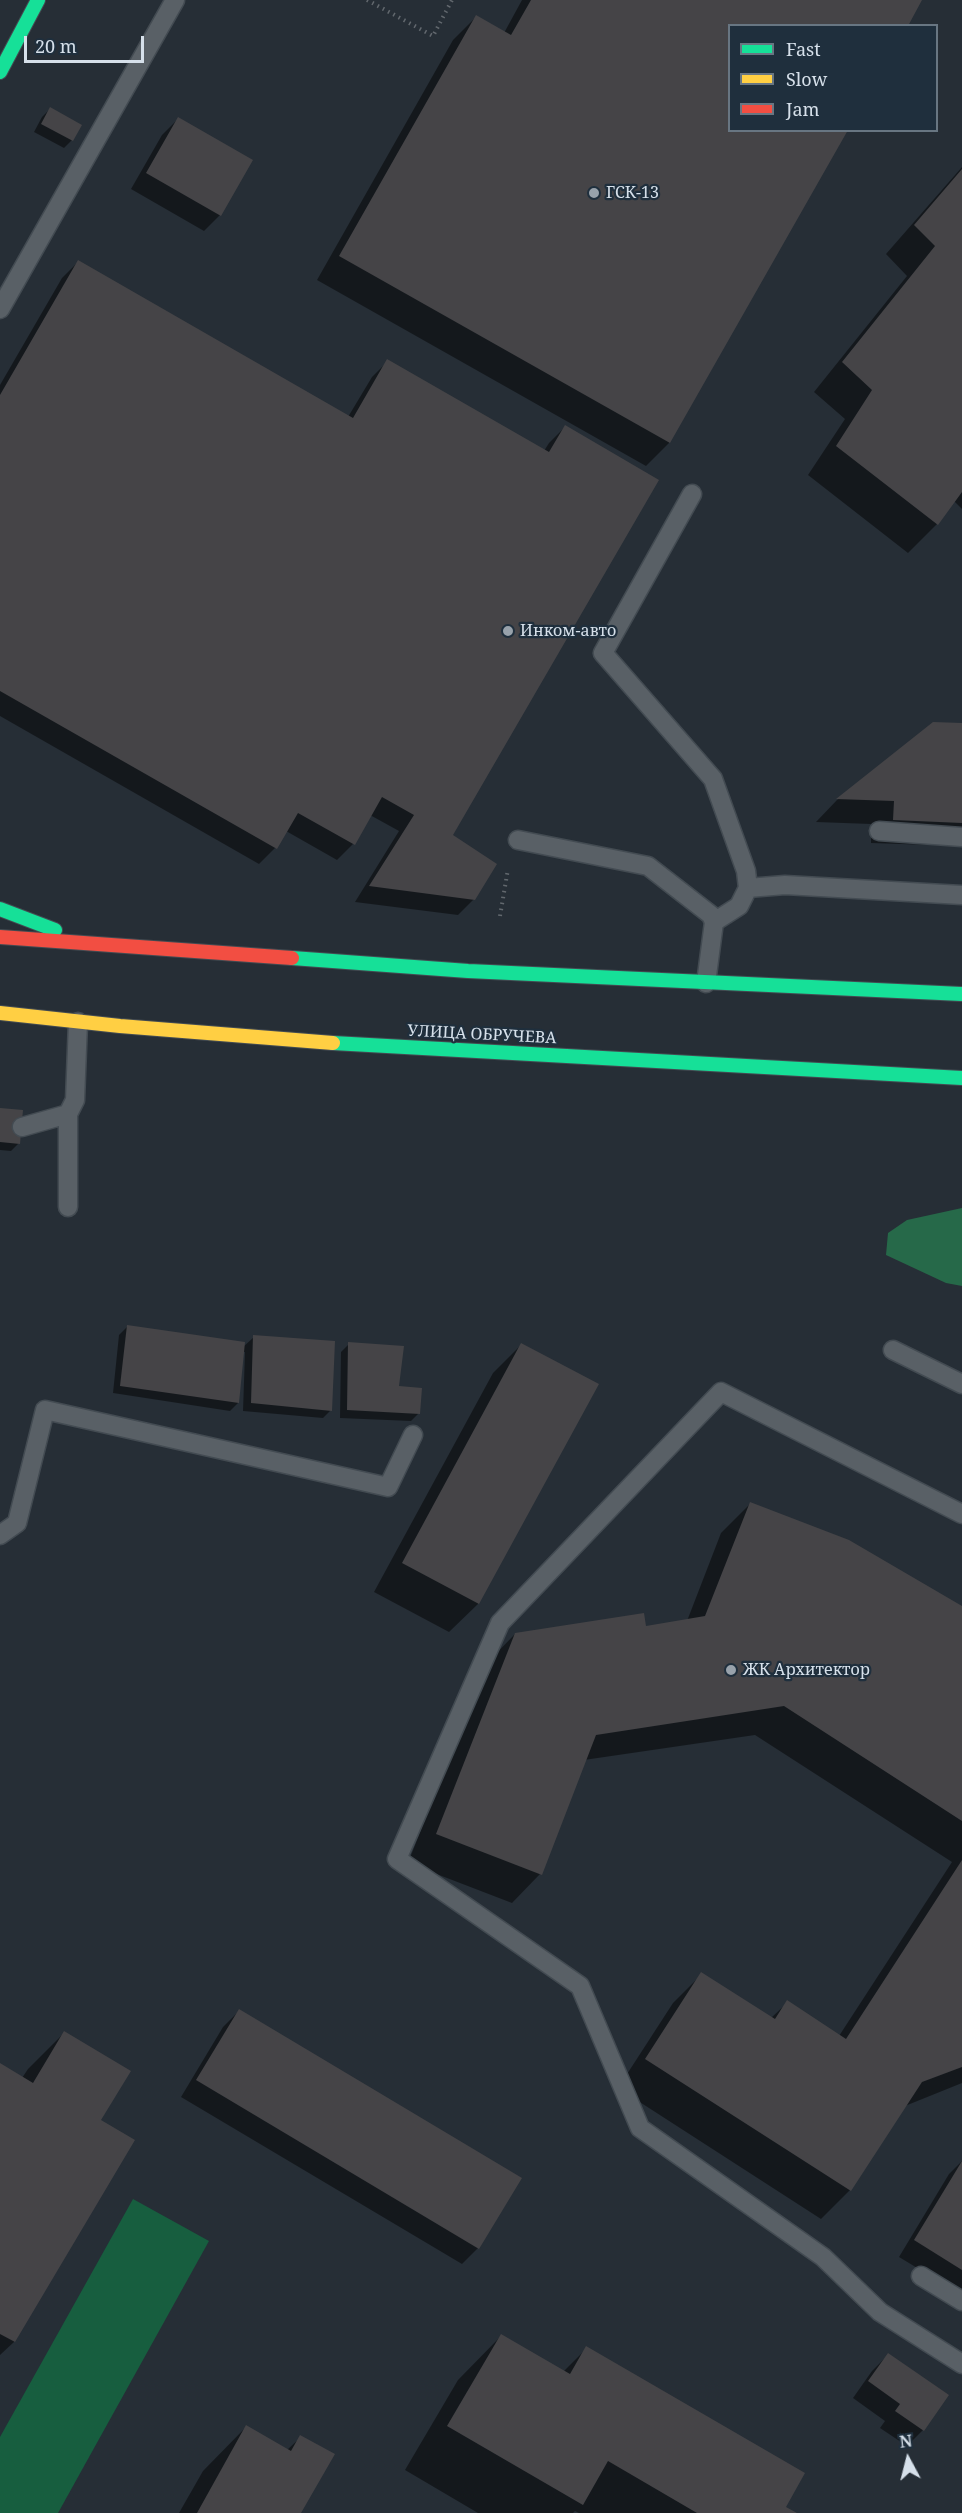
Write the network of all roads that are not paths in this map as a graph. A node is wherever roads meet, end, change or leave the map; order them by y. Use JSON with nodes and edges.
{"nodes":[{"id":1,"x":38,"y":0,"type":"edge"},
{"id":2,"x":175,"y":0,"type":"edge"},
{"id":3,"x":0,"y":32,"type":"edge"},
{"id":4,"x":16,"y":41,"type":"junction"},
{"id":5,"x":0,"y":72,"type":"edge"},
{"id":6,"x":0,"y":309,"type":"edge"},
{"id":7,"x":692,"y":494,"type":"dead end"},
{"id":8,"x":879,"y":831,"type":"dead end"},
{"id":9,"x":962,"y":837,"type":"edge"},
{"id":10,"x":518,"y":840,"type":"dead end"},
{"id":11,"x":748,"y":888,"type":"junction"},
{"id":12,"x":962,"y":895,"type":"edge"},
{"id":13,"x":0,"y":909,"type":"edge"},
{"id":14,"x":714,"y":922,"type":"junction"},
{"id":15,"x":0,"y":937,"type":"edge"},
{"id":16,"x":90,"y":944,"type":"junction"},
{"id":17,"x":706,"y":983,"type":"junction"},
{"id":18,"x":962,"y":994,"type":"edge"},
{"id":19,"x":0,"y":1013,"type":"edge"},
{"id":20,"x":78,"y":1022,"type":"junction"},
{"id":21,"x":962,"y":1078,"type":"edge"},
{"id":22,"x":68,"y":1114,"type":"junction"},
{"id":23,"x":22,"y":1127,"type":"dead end"},
{"id":24,"x":68,"y":1207,"type":"dead end"},
{"id":25,"x":893,"y":1350,"type":"dead end"},
{"id":26,"x":962,"y":1384,"type":"edge"},
{"id":27,"x":413,"y":1435,"type":"dead end"},
{"id":28,"x":962,"y":1515,"type":"edge"},
{"id":29,"x":0,"y":1535,"type":"edge"},
{"id":30,"x":921,"y":2276,"type":"dead end"},
{"id":31,"x":962,"y":2301,"type":"edge"},
{"id":32,"x":962,"y":2364,"type":"edge"}],
"edges":[{"from":1,"to":4,"type":"main road"},
{"from":2,"to":6,"type":"lane"},
{"from":3,"to":4,"type":"lane"},
{"from":4,"to":5,"type":"main road"},
{"from":7,"to":11,"type":"lane"},
{"from":8,"to":9,"type":"lane"},
{"from":10,"to":14,"type":"lane"},
{"from":11,"to":12,"type":"lane"},
{"from":11,"to":14,"type":"lane"},
{"from":13,"to":16,"type":"main road"},
{"from":14,"to":17,"type":"lane"},
{"from":15,"to":16,"type":"main road"},
{"from":16,"to":17,"type":"main road"},
{"from":17,"to":18,"type":"main road"},
{"from":19,"to":20,"type":"main road","name":"УЛИЦА ОБРУЧЕВА"},
{"from":20,"to":21,"type":"main road","name":"УЛИЦА ОБРУЧЕВА"},
{"from":20,"to":22,"type":"lane"},
{"from":22,"to":23,"type":"lane"},
{"from":22,"to":24,"type":"lane"},
{"from":25,"to":26,"type":"lane"},
{"from":27,"to":29,"type":"lane"},
{"from":28,"to":32,"type":"lane"},
{"from":30,"to":31,"type":"lane"}]}
